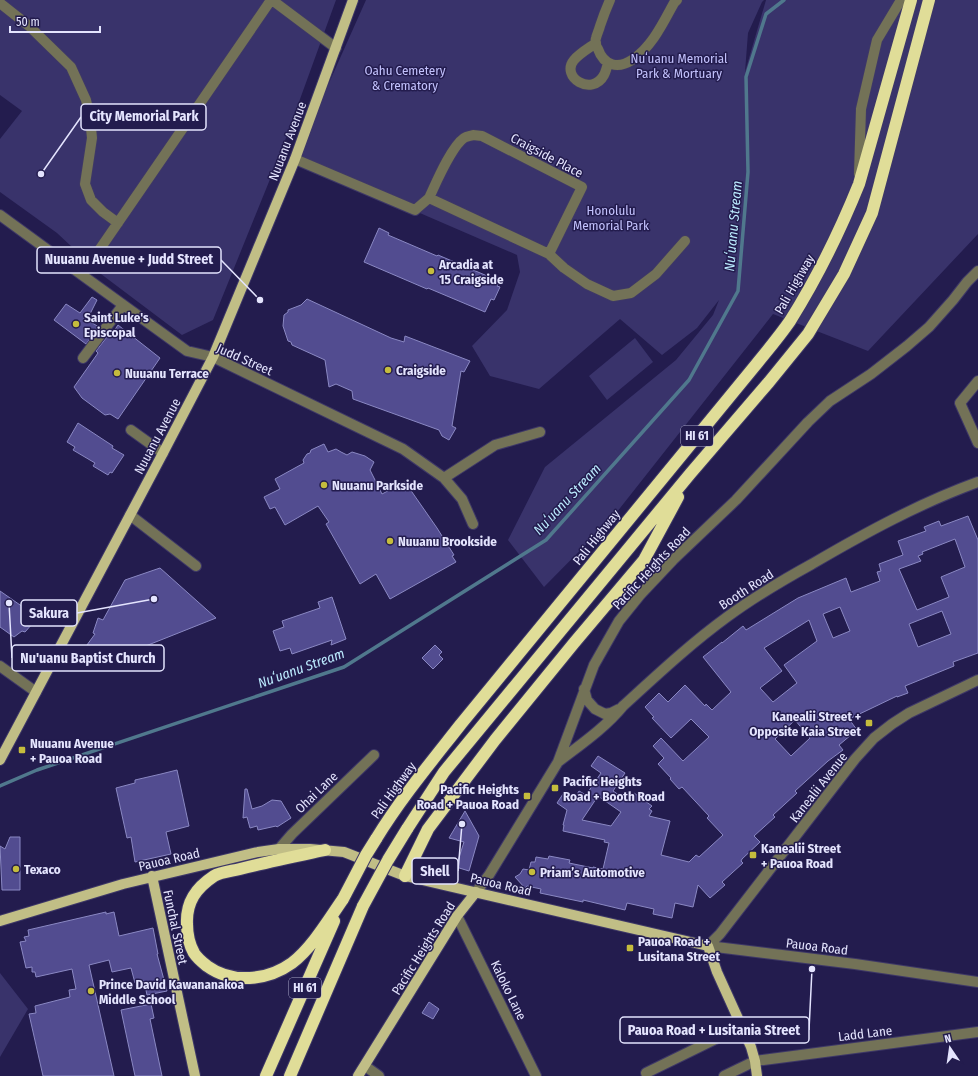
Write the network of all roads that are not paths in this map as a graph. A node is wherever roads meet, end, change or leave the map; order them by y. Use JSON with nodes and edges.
{"nodes":[{"id":1,"x":271,"y":0,"type":"edge"},
{"id":2,"x":353,"y":0,"type":"edge"},
{"id":3,"x":610,"y":0,"type":"edge"},
{"id":4,"x":677,"y":0,"type":"edge"},
{"id":5,"x":901,"y":0,"type":"edge"},
{"id":6,"x":911,"y":0,"type":"edge"},
{"id":7,"x":929,"y":0,"type":"edge"},
{"id":8,"x":0,"y":3,"type":"edge"},
{"id":9,"x":596,"y":43,"type":"junction"},
{"id":10,"x":336,"y":48,"type":"junction"},
{"id":11,"x":608,"y":63,"type":"junction"},
{"id":12,"x":295,"y":159,"type":"junction"},
{"id":13,"x":859,"y":184,"type":"junction"},
{"id":14,"x":429,"y":198,"type":"junction"},
{"id":15,"x":0,"y":215,"type":"edge"},
{"id":16,"x":118,"y":223,"type":"junction"},
{"id":17,"x":685,"y":240,"type":"dead end"},
{"id":18,"x":549,"y":254,"type":"junction"},
{"id":19,"x":978,"y":271,"type":"edge"},
{"id":20,"x":82,"y":275,"type":"junction"},
{"id":21,"x":123,"y":305,"type":"junction"},
{"id":22,"x":213,"y":357,"type":"junction"},
{"id":23,"x":83,"y":358,"type":"dead end"},
{"id":24,"x":978,"y":381,"type":"edge"},
{"id":25,"x":131,"y":430,"type":"dead end"},
{"id":26,"x":540,"y":432,"type":"dead end"},
{"id":27,"x":978,"y":443,"type":"edge"},
{"id":28,"x":163,"y":453,"type":"junction"},
{"id":29,"x":690,"y":474,"type":"junction"},
{"id":30,"x":444,"y":478,"type":"junction"},
{"id":31,"x":978,"y":482,"type":"edge"},
{"id":32,"x":130,"y":515,"type":"junction"},
{"id":33,"x":473,"y":524,"type":"dead end"},
{"id":34,"x":196,"y":566,"type":"dead end"},
{"id":35,"x":0,"y":666,"type":"edge"},
{"id":36,"x":977,"y":684,"type":"edge"},
{"id":37,"x":584,"y":689,"type":"junction"},
{"id":38,"x":36,"y":692,"type":"junction"},
{"id":39,"x":623,"y":706,"type":"junction"},
{"id":40,"x":374,"y":755,"type":"dead end"},
{"id":41,"x":0,"y":760,"type":"edge"},
{"id":42,"x":558,"y":762,"type":"junction"},
{"id":43,"x":279,"y":849,"type":"junction"},
{"id":44,"x":325,"y":850,"type":"junction"},
{"id":45,"x":152,"y":876,"type":"junction"},
{"id":46,"x":405,"y":876,"type":"junction"},
{"id":47,"x":476,"y":892,"type":"junction"},
{"id":48,"x":343,"y":900,"type":"junction"},
{"id":49,"x":457,"y":916,"type":"junction"},
{"id":50,"x":1,"y":920,"type":"edge"},
{"id":51,"x":708,"y":946,"type":"junction"},
{"id":52,"x":978,"y":982,"type":"edge"},
{"id":53,"x":742,"y":1026,"type":"junction"},
{"id":54,"x":978,"y":1032,"type":"edge"},
{"id":55,"x":756,"y":1061,"type":"junction"},
{"id":56,"x":365,"y":1066,"type":"junction"},
{"id":57,"x":646,"y":1073,"type":"dead end"},
{"id":58,"x":195,"y":1076,"type":"edge"},
{"id":59,"x":266,"y":1076,"type":"edge"},
{"id":60,"x":290,"y":1076,"type":"edge"},
{"id":61,"x":358,"y":1076,"type":"edge"},
{"id":62,"x":379,"y":1076,"type":"edge"},
{"id":63,"x":536,"y":1076,"type":"edge"},
{"id":64,"x":724,"y":1076,"type":"edge"},
{"id":65,"x":757,"y":1076,"type":"edge"}],
"edges":[{"from":1,"to":10,"type":"street"},
{"from":1,"to":16,"type":"street"},
{"from":2,"to":10,"type":"main road","name":"Nuuanu Avenue"},
{"from":3,"to":9,"type":"street"},
{"from":4,"to":11,"type":"street"},
{"from":5,"to":13,"type":"street"},
{"from":6,"to":13,"type":"highway","name":"Pali Highway","number":"HI 61"},
{"from":7,"to":29,"type":"highway","number":"HI 61"},
{"from":8,"to":16,"type":"street"},
{"from":9,"to":11,"type":"street"},
{"from":9,"to":11,"type":"street"},
{"from":10,"to":12,"type":"main road","name":"Nuuanu Avenue"},
{"from":12,"to":14,"type":"street","name":"Craigside Place"},
{"from":12,"to":22,"type":"main road","name":"Nuuanu Avenue"},
{"from":13,"to":48,"type":"highway","name":"Pali Highway","number":"HI 61","bridge":true},
{"from":14,"to":18,"type":"street"},
{"from":14,"to":18,"type":"street","name":"Craigside Place"},
{"from":15,"to":20,"type":"street","name":"Judd Street"},
{"from":16,"to":20,"type":"street"},
{"from":17,"to":18,"type":"street"},
{"from":19,"to":37,"type":"street","name":"Pacific Heights Road"},
{"from":20,"to":21,"type":"street","name":"Judd Street"},
{"from":21,"to":22,"type":"street","name":"Judd Street"},
{"from":21,"to":23,"type":"street"},
{"from":22,"to":28,"type":"main road","name":"Nuuanu Avenue"},
{"from":22,"to":30,"type":"street","name":"Judd Street"},
{"from":24,"to":27,"type":"street"},
{"from":25,"to":28,"type":"street"},
{"from":26,"to":30,"type":"street"},
{"from":28,"to":32,"type":"main road","name":"Nuuanu Avenue"},
{"from":29,"to":46,"type":"highway"},
{"from":29,"to":60,"type":"highway","number":"HI 61","bridge":true},
{"from":30,"to":33,"type":"street","name":"Judd Street"},
{"from":31,"to":39,"type":"street","name":"Booth Road"},
{"from":32,"to":34,"type":"street"},
{"from":32,"to":38,"type":"main road","name":"Nuuanu Avenue"},
{"from":35,"to":38,"type":"street"},
{"from":36,"to":51,"type":"street","name":"Kanealii Avenue"},
{"from":37,"to":39,"type":"street"},
{"from":37,"to":42,"type":"street","name":"Pacific Heights Road"},
{"from":38,"to":41,"type":"main road","name":"Nuuanu Avenue"},
{"from":39,"to":42,"type":"street","name":"Booth Road"},
{"from":40,"to":43,"type":"street","name":"Ohai Lane"},
{"from":42,"to":47,"type":"street","name":"Pacific Heights Road"},
{"from":43,"to":44,"type":"main road","name":"Pauoa Road"},
{"from":43,"to":45,"type":"main road","name":"Pauoa Road"},
{"from":44,"to":46,"type":"main road","name":"Pauoa Road"},
{"from":44,"to":48,"type":"highway"},
{"from":45,"to":50,"type":"main road","name":"Pauoa Road"},
{"from":45,"to":58,"type":"main road","name":"Funchal Street"},
{"from":46,"to":47,"type":"main road","name":"Pauoa Road"},
{"from":47,"to":49,"type":"main road","name":"Pacific Heights Road"},
{"from":47,"to":51,"type":"main road","name":"Pauoa Road"},
{"from":48,"to":59,"type":"highway","name":"Pali Highway","number":"HI 61"},
{"from":49,"to":56,"type":"main road","name":"Pacific Heights Road"},
{"from":49,"to":63,"type":"street","name":"Kaloko Lane"},
{"from":51,"to":52,"type":"street","name":"Pauoa Road"},
{"from":51,"to":53,"type":"main road"},
{"from":53,"to":55,"type":"main road"},
{"from":53,"to":57,"type":"street"},
{"from":54,"to":55,"type":"street","name":"Ladd Lane"},
{"from":55,"to":64,"type":"street","name":"Ladd Lane"},
{"from":55,"to":65,"type":"main road"},
{"from":56,"to":61,"type":"main road","name":"Pacific Heights Road"},
{"from":56,"to":62,"type":"street"}]}
